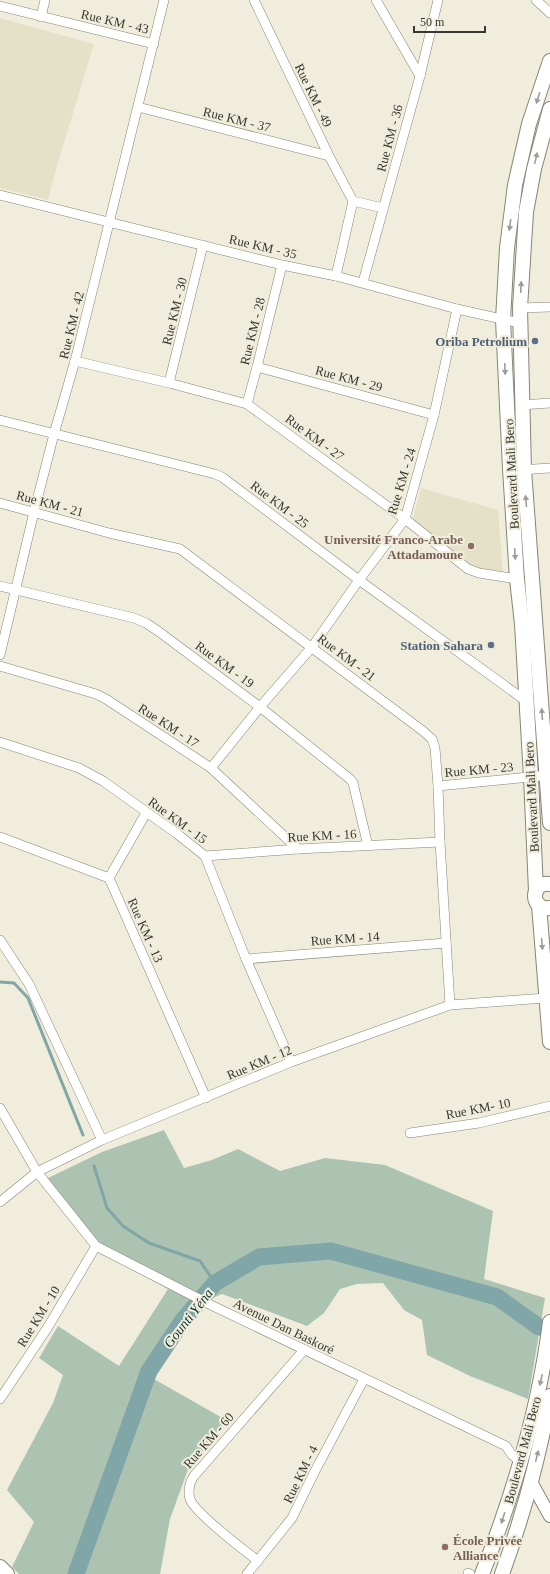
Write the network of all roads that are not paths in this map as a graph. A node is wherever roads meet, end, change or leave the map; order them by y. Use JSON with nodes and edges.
{"nodes":[{"id":1,"x":45,"y":0,"type":"edge"},
{"id":2,"x":164,"y":0,"type":"edge"},
{"id":3,"x":254,"y":0,"type":"edge"},
{"id":4,"x":376,"y":0,"type":"edge"},
{"id":5,"x":438,"y":0,"type":"edge"},
{"id":6,"x":536,"y":0,"type":"edge"},
{"id":7,"x":0,"y":6,"type":"edge"},
{"id":8,"x":550,"y":13,"type":"edge"},
{"id":9,"x":41,"y":17,"type":"junction"},
{"id":10,"x":154,"y":44,"type":"junction"},
{"id":11,"x":550,"y":61,"type":"edge"},
{"id":12,"x":420,"y":76,"type":"junction"},
{"id":13,"x":138,"y":107,"type":"junction"},
{"id":14,"x":550,"y":109,"type":"edge"},
{"id":15,"x":546,"y":138,"type":"edge"},
{"id":16,"x":329,"y":156,"type":"junction"},
{"id":17,"x":0,"y":195,"type":"edge"},
{"id":18,"x":353,"y":201,"type":"junction"},
{"id":19,"x":383,"y":208,"type":"junction"},
{"id":20,"x":109,"y":222,"type":"junction"},
{"id":21,"x":203,"y":245,"type":"junction"},
{"id":22,"x":282,"y":264,"type":"junction"},
{"id":23,"x":336,"y":276,"type":"junction"},
{"id":24,"x":363,"y":282,"type":"junction"},
{"id":25,"x":550,"y":307,"type":"edge"},
{"id":26,"x":520,"y":308,"type":"junction"},
{"id":27,"x":457,"y":309,"type":"junction"},
{"id":28,"x":503,"y":320,"type":"junction"},
{"id":29,"x":520,"y":323,"type":"junction"},
{"id":30,"x":76,"y":361,"type":"junction"},
{"id":31,"x":257,"y":367,"type":"junction"},
{"id":32,"x":170,"y":383,"type":"junction"},
{"id":33,"x":550,"y":403,"type":"edge"},
{"id":34,"x":247,"y":404,"type":"junction"},
{"id":35,"x":521,"y":405,"type":"junction"},
{"id":36,"x":434,"y":415,"type":"junction"},
{"id":37,"x":0,"y":420,"type":"edge"},
{"id":38,"x":54,"y":434,"type":"junction"},
{"id":39,"x":550,"y":468,"type":"edge"},
{"id":40,"x":517,"y":470,"type":"junction"},
{"id":41,"x":0,"y":503,"type":"edge"},
{"id":42,"x":34,"y":512,"type":"junction"},
{"id":43,"x":405,"y":519,"type":"junction"},
{"id":44,"x":517,"y":579,"type":"junction"},
{"id":45,"x":359,"y":580,"type":"junction"},
{"id":46,"x":0,"y":586,"type":"edge"},
{"id":47,"x":15,"y":590,"type":"junction"},
{"id":48,"x":536,"y":623,"type":"junction"},
{"id":49,"x":522,"y":624,"type":"junction"},
{"id":50,"x":312,"y":647,"type":"junction"},
{"id":51,"x":538,"y":648,"type":"junction"},
{"id":52,"x":523,"y":652,"type":"junction"},
{"id":53,"x":0,"y":655,"type":"edge"},
{"id":54,"x":0,"y":666,"type":"edge"},
{"id":55,"x":526,"y":701,"type":"junction"},
{"id":56,"x":260,"y":706,"type":"junction"},
{"id":57,"x":0,"y":742,"type":"edge"},
{"id":58,"x":211,"y":768,"type":"junction"},
{"id":59,"x":548,"y":775,"type":"edge"},
{"id":60,"x":531,"y":777,"type":"junction"},
{"id":61,"x":438,"y":786,"type":"junction"},
{"id":62,"x":146,"y":813,"type":"junction"},
{"id":63,"x":550,"y":823,"type":"edge"},
{"id":64,"x":0,"y":837,"type":"edge"},
{"id":65,"x":440,"y":842,"type":"junction"},
{"id":66,"x":368,"y":846,"type":"junction"},
{"id":67,"x":298,"y":849,"type":"junction"},
{"id":68,"x":205,"y":856,"type":"junction"},
{"id":69,"x":109,"y":878,"type":"junction"},
{"id":70,"x":550,"y":884,"type":"edge"},
{"id":71,"x":536,"y":891,"type":"junction"},
{"id":72,"x":544,"y":906,"type":"edge"},
{"id":73,"x":0,"y":940,"type":"edge"},
{"id":74,"x":446,"y":943,"type":"junction"},
{"id":75,"x":246,"y":959,"type":"junction"},
{"id":76,"x":546,"y":998,"type":"junction"},
{"id":77,"x":450,"y":1005,"type":"junction"},
{"id":78,"x":550,"y":1042,"type":"edge"},
{"id":79,"x":291,"y":1062,"type":"junction"},
{"id":80,"x":206,"y":1098,"type":"junction"},
{"id":81,"x":550,"y":1106,"type":"edge"},
{"id":82,"x":0,"y":1108,"type":"edge"},
{"id":83,"x":410,"y":1132,"type":"dead end"},
{"id":84,"x":102,"y":1140,"type":"junction"},
{"id":85,"x":37,"y":1172,"type":"junction"},
{"id":86,"x":0,"y":1202,"type":"edge"},
{"id":87,"x":96,"y":1246,"type":"junction"},
{"id":88,"x":550,"y":1322,"type":"edge"},
{"id":89,"x":304,"y":1350,"type":"junction"},
{"id":90,"x":364,"y":1379,"type":"junction"},
{"id":91,"x":550,"y":1396,"type":"edge"},
{"id":92,"x":0,"y":1400,"type":"edge"},
{"id":93,"x":526,"y":1444,"type":"junction"},
{"id":94,"x":506,"y":1446,"type":"junction"},
{"id":95,"x":521,"y":1462,"type":"junction"},
{"id":96,"x":531,"y":1482,"type":"junction"},
{"id":97,"x":550,"y":1516,"type":"edge"},
{"id":98,"x":258,"y":1561,"type":"junction"},
{"id":99,"x":0,"y":1567,"type":"edge"},
{"id":100,"x":7,"y":1574,"type":"edge"},
{"id":101,"x":247,"y":1574,"type":"edge"},
{"id":102,"x":482,"y":1574,"type":"edge"},
{"id":103,"x":502,"y":1574,"type":"edge"}],
"edges":[{"from":1,"to":9,"type":"street"},
{"from":2,"to":10,"type":"street","name":"Rue KM - 42"},
{"from":3,"to":16,"type":"street","name":"Rue KM - 49"},
{"from":4,"to":12,"type":"street"},
{"from":5,"to":12,"type":"street","name":"Rue KM - 36"},
{"from":6,"to":8,"type":"street"},
{"from":7,"to":9,"type":"street","name":"Rue KM - 43"},
{"from":9,"to":10,"type":"street","name":"Rue KM - 43"},
{"from":10,"to":13,"type":"street","name":"Rue KM - 42"},
{"from":11,"to":28,"type":"main road","name":"Boulevard Mali Bero","one_way":true},
{"from":12,"to":19,"type":"street","name":"Rue KM - 36"},
{"from":13,"to":16,"type":"street","name":"Rue KM - 37"},
{"from":13,"to":20,"type":"street","name":"Rue KM - 42"},
{"from":14,"to":15,"type":"main road","name":"Boulevard Mali Bero"},
{"from":26,"to":15,"type":"main road","name":"Boulevard Mali Bero","one_way":true},
{"from":16,"to":18,"type":"street","name":"Rue KM - 49"},
{"from":17,"to":20,"type":"street","name":"Rue KM - 35"},
{"from":18,"to":19,"type":"street"},
{"from":18,"to":23,"type":"street"},
{"from":19,"to":24,"type":"street","name":"Rue KM - 36"},
{"from":20,"to":21,"type":"street","name":"Rue KM - 35"},
{"from":20,"to":30,"type":"street","name":"Rue KM - 42"},
{"from":21,"to":22,"type":"street","name":"Rue KM - 35"},
{"from":21,"to":32,"type":"street","name":"Rue KM - 30"},
{"from":22,"to":23,"type":"street","name":"Rue KM - 35"},
{"from":22,"to":31,"type":"street","name":"Rue KM - 28"},
{"from":23,"to":24,"type":"street","name":"Rue KM - 35"},
{"from":24,"to":27,"type":"street","name":"Rue KM - 35"},
{"from":25,"to":26,"type":"street"},
{"from":26,"to":29,"type":"main road","name":"Boulevard Mali Bero"},
{"from":27,"to":28,"type":"street","name":"Rue KM - 35"},
{"from":27,"to":36,"type":"street","name":"Rue KM - 24"},
{"from":28,"to":29,"type":"street","name":"Rue KM - 35"},
{"from":28,"to":40,"type":"main road","name":"Boulevard Mali Bero","one_way":true},
{"from":29,"to":35,"type":"main road","name":"Boulevard Mali Bero"},
{"from":30,"to":32,"type":"street","name":"Rue KM - 27"},
{"from":30,"to":38,"type":"street","name":"Rue KM - 42"},
{"from":31,"to":34,"type":"street","name":"Rue KM - 28"},
{"from":31,"to":36,"type":"street","name":"Rue KM - 29"},
{"from":32,"to":34,"type":"street","name":"Rue KM - 27"},
{"from":33,"to":35,"type":"street"},
{"from":34,"to":43,"type":"street","name":"Rue KM - 27"},
{"from":35,"to":40,"type":"main road","name":"Boulevard Mali Bero"},
{"from":36,"to":43,"type":"street","name":"Rue KM - 24"},
{"from":37,"to":38,"type":"street","name":"Rue KM - 25"},
{"from":38,"to":42,"type":"street","name":"Rue KM - 42"},
{"from":38,"to":45,"type":"street","name":"Rue KM - 25"},
{"from":39,"to":40,"type":"street"},
{"from":40,"to":44,"type":"main road","name":"Boulevard Mali Bero","one_way":true},
{"from":48,"to":40,"type":"main road","name":"Boulevard Mali Bero","one_way":true},
{"from":41,"to":42,"type":"street","name":"Rue KM - 21"},
{"from":42,"to":47,"type":"street","name":"Rue KM - 42"},
{"from":42,"to":50,"type":"street","name":"Rue KM - 21"},
{"from":43,"to":44,"type":"street","name":"Rue KM - 27"},
{"from":43,"to":45,"type":"street","name":"Rue KM - 24"},
{"from":44,"to":49,"type":"main road","name":"Boulevard Mali Bero"},
{"from":45,"to":50,"type":"street","name":"Rue KM - 24"},
{"from":45,"to":55,"type":"street","name":"Rue KM - 25"},
{"from":46,"to":47,"type":"street","name":"Rue KM - 19"},
{"from":47,"to":53,"type":"street","name":"Rue KM - 42"},
{"from":47,"to":56,"type":"street","name":"Rue KM - 19"},
{"from":48,"to":49,"type":"main road"},
{"from":48,"to":51,"type":"main road","name":"Boulevard Mali Bero"},
{"from":49,"to":52,"type":"main road","name":"Boulevard Mali Bero"},
{"from":50,"to":56,"type":"street","name":"Rue KM - 24"},
{"from":50,"to":61,"type":"street","name":"Rue KM - 21"},
{"from":51,"to":52,"type":"main road"},
{"from":59,"to":51,"type":"main road","name":"Boulevard Mali Bero","one_way":true},
{"from":52,"to":55,"type":"main road","name":"Boulevard Mali Bero"},
{"from":54,"to":58,"type":"street","name":"Rue KM - 17"},
{"from":55,"to":60,"type":"main road","name":"Boulevard Mali Bero"},
{"from":56,"to":58,"type":"street","name":"Rue KM - 24"},
{"from":56,"to":66,"type":"street","name":"Rue KM - 19"},
{"from":57,"to":62,"type":"street","name":"Rue KM - 15"},
{"from":58,"to":67,"type":"street","name":"Rue KM - 17"},
{"from":59,"to":60,"type":"street","name":"Rue KM - 23"},
{"from":59,"to":63,"type":"main road","name":"Boulevard Mali Bero"},
{"from":60,"to":61,"type":"street","name":"Rue KM - 23"},
{"from":60,"to":71,"type":"main road","name":"Boulevard Mali Bero"},
{"from":61,"to":65,"type":"street","name":"Rue KM - 21"},
{"from":62,"to":68,"type":"street","name":"Rue KM - 15"},
{"from":62,"to":69,"type":"street"},
{"from":64,"to":69,"type":"street"},
{"from":65,"to":66,"type":"street","name":"Rue KM - 16"},
{"from":65,"to":74,"type":"street","name":"Rue KM - 21"},
{"from":66,"to":67,"type":"street","name":"Rue KM - 16"},
{"from":67,"to":68,"type":"street","name":"Rue KM - 16"},
{"from":68,"to":75,"type":"street","name":"Rue KM - 15"},
{"from":69,"to":80,"type":"street","name":"Rue KM - 13"},
{"from":70,"to":71,"type":"main road"},
{"from":71,"to":72,"type":"main road","name":"Boulevard Mali Bero"},
{"from":72,"to":76,"type":"main road","one_way":true},
{"from":73,"to":84,"type":"street"},
{"from":74,"to":75,"type":"street","name":"Rue KM - 14"},
{"from":74,"to":77,"type":"street","name":"Rue KM - 21"},
{"from":75,"to":79,"type":"street","name":"Rue KM - 15"},
{"from":76,"to":77,"type":"street","name":"Rue KM - 12"},
{"from":76,"to":78,"type":"main road"},
{"from":77,"to":79,"type":"street","name":"Rue KM - 12"},
{"from":79,"to":80,"type":"street","name":"Rue KM - 12"},
{"from":80,"to":84,"type":"street","name":"Rue KM - 12"},
{"from":81,"to":83,"type":"street","name":"Rue KM- 10"},
{"from":82,"to":85,"type":"street","name":"Avenue Dan Baskoré"},
{"from":84,"to":85,"type":"street","name":"Rue KM - 12"},
{"from":85,"to":86,"type":"street","name":"Rue KM - 12"},
{"from":85,"to":87,"type":"street","name":"Avenue Dan Baskoré"},
{"from":87,"to":89,"type":"street","name":"Avenue Dan Baskoré"},
{"from":87,"to":92,"type":"street","name":"Rue KM - 10"},
{"from":88,"to":93,"type":"main road","name":"Boulevard Mali Bero","one_way":true},
{"from":89,"to":90,"type":"street","name":"Avenue Dan Baskoré"},
{"from":89,"to":98,"type":"street","name":"Rue KM - 60"},
{"from":90,"to":94,"type":"street","name":"Avenue Dan Baskoré"},
{"from":90,"to":98,"type":"street","name":"Rue KM - 4"},
{"from":96,"to":91,"type":"main road","name":"Boulevard Mali Bero","one_way":true},
{"from":93,"to":94,"type":"street"},
{"from":93,"to":95,"type":"main road","name":"Boulevard Mali Bero"},
{"from":94,"to":95,"type":"street","name":"Avenue Dan Baskoré"},
{"from":95,"to":102,"type":"main road","name":"Boulevard Mali Bero","one_way":true},
{"from":96,"to":97,"type":"street"},
{"from":96,"to":103,"type":"main road","name":"Boulevard Mali Bero"},
{"from":98,"to":101,"type":"street","name":"Rue KM - 4"},
{"from":99,"to":100,"type":"main road"}]}
